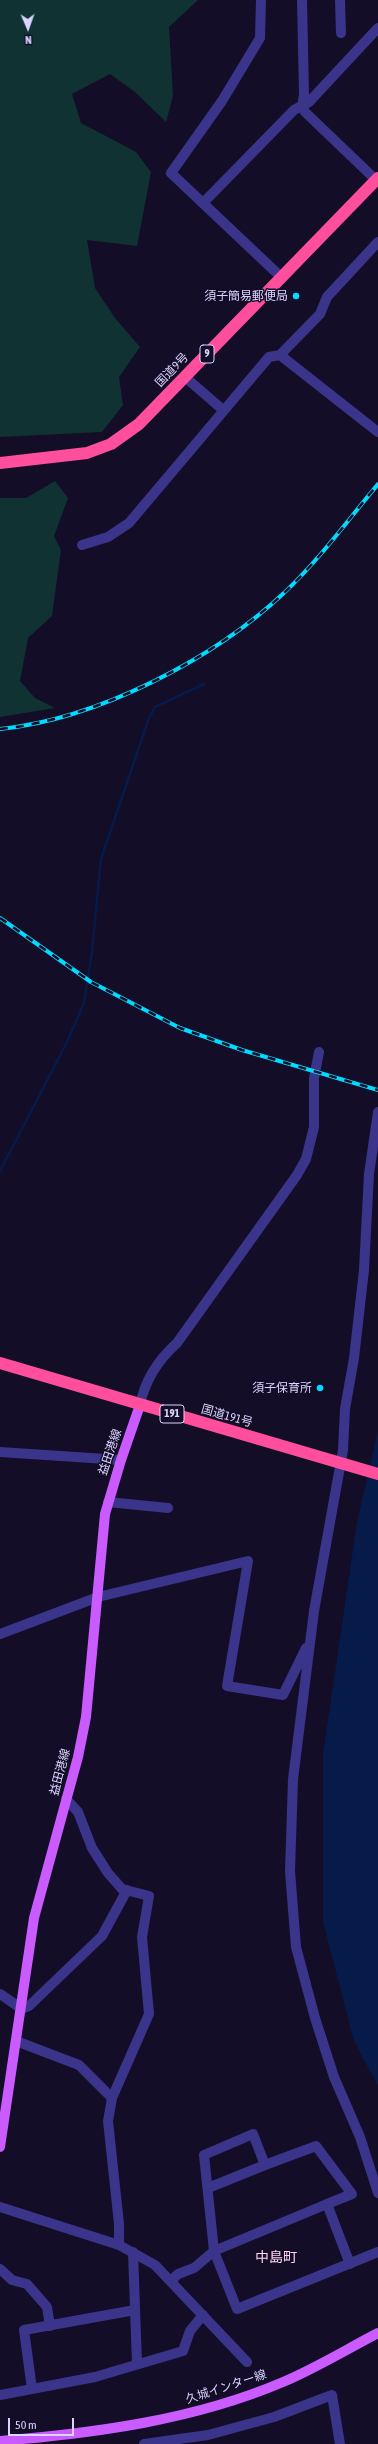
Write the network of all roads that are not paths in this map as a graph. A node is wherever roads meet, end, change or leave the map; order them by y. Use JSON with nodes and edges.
{"nodes":[{"id":1,"x":261,"y":0,"type":"edge"},
{"id":2,"x":302,"y":0,"type":"edge"},
{"id":3,"x":340,"y":0,"type":"edge"},
{"id":4,"x":378,"y":28,"type":"edge"},
{"id":5,"x":341,"y":33,"type":"dead end"},
{"id":6,"x":302,"y":106,"type":"junction"},
{"id":7,"x":377,"y":179,"type":"edge"},
{"id":8,"x":203,"y":203,"type":"junction"},
{"id":9,"x":378,"y":242,"type":"edge"},
{"id":10,"x":281,"y":277,"type":"junction"},
{"id":11,"x":280,"y":356,"type":"junction"},
{"id":12,"x":186,"y":377,"type":"junction"},
{"id":13,"x":223,"y":410,"type":"junction"},
{"id":14,"x":378,"y":432,"type":"edge"},
{"id":15,"x":0,"y":463,"type":"edge"},
{"id":16,"x":82,"y":545,"type":"dead end"},
{"id":17,"x":319,"y":1052,"type":"dead end"},
{"id":18,"x":378,"y":1112,"type":"edge"},
{"id":19,"x":0,"y":1363,"type":"edge"},
{"id":20,"x":140,"y":1404,"type":"junction"},
{"id":21,"x":0,"y":1452,"type":"edge"},
{"id":22,"x":121,"y":1460,"type":"junction"},
{"id":23,"x":341,"y":1464,"type":"junction"},
{"id":24,"x":378,"y":1474,"type":"edge"},
{"id":25,"x":108,"y":1502,"type":"junction"},
{"id":26,"x":168,"y":1508,"type":"dead end"},
{"id":27,"x":98,"y":1597,"type":"junction"},
{"id":28,"x":0,"y":1634,"type":"edge"},
{"id":29,"x":310,"y":1639,"type":"junction"},
{"id":30,"x":66,"y":1799,"type":"junction"},
{"id":31,"x":128,"y":1890,"type":"junction"},
{"id":32,"x":0,"y":1994,"type":"edge"},
{"id":33,"x":22,"y":2009,"type":"junction"},
{"id":34,"x":16,"y":2041,"type":"junction"},
{"id":35,"x":112,"y":2098,"type":"junction"},
{"id":36,"x":0,"y":2147,"type":"edge"},
{"id":37,"x":266,"y":2165,"type":"junction"},
{"id":38,"x":208,"y":2188,"type":"junction"},
{"id":39,"x":378,"y":2193,"type":"edge"},
{"id":40,"x":327,"y":2204,"type":"junction"},
{"id":41,"x":0,"y":2207,"type":"edge"},
{"id":42,"x":119,"y":2245,"type":"junction"},
{"id":43,"x":214,"y":2251,"type":"junction"},
{"id":44,"x":133,"y":2252,"type":"junction"},
{"id":45,"x":378,"y":2252,"type":"edge"},
{"id":46,"x":350,"y":2264,"type":"junction"},
{"id":47,"x":0,"y":2269,"type":"edge"},
{"id":48,"x":171,"y":2282,"type":"junction"},
{"id":49,"x":135,"y":2310,"type":"junction"},
{"id":50,"x":203,"y":2315,"type":"junction"},
{"id":51,"x":50,"y":2326,"type":"junction"},
{"id":52,"x":378,"y":2333,"type":"edge"},
{"id":53,"x":247,"y":2362,"type":"dead end"},
{"id":54,"x":137,"y":2364,"type":"junction"},
{"id":55,"x":32,"y":2388,"type":"junction"},
{"id":56,"x":0,"y":2395,"type":"edge"},
{"id":57,"x":0,"y":2441,"type":"edge"},
{"id":58,"x":144,"y":2444,"type":"edge"},
{"id":59,"x":340,"y":2444,"type":"edge"}],
"edges":[{"from":1,"to":8,"type":"street"},
{"from":2,"to":6,"type":"street"},
{"from":3,"to":5,"type":"street"},
{"from":4,"to":6,"type":"street"},
{"from":6,"to":7,"type":"street"},
{"from":6,"to":8,"type":"street"},
{"from":7,"to":10,"type":"highway","name":"国道9号","number":"9"},
{"from":8,"to":10,"type":"street"},
{"from":9,"to":11,"type":"street"},
{"from":10,"to":12,"type":"highway","name":"国道9号","number":"9"},
{"from":11,"to":13,"type":"street"},
{"from":11,"to":14,"type":"street"},
{"from":12,"to":13,"type":"street"},
{"from":12,"to":15,"type":"highway","name":"国道9号","number":"9"},
{"from":13,"to":16,"type":"street"},
{"from":17,"to":20,"type":"street"},
{"from":18,"to":23,"type":"street"},
{"from":19,"to":20,"type":"highway","name":"国道191号","number":"191"},
{"from":20,"to":22,"type":"main road","name":"益田港線"},
{"from":20,"to":23,"type":"highway","name":"国道191号","number":"191"},
{"from":21,"to":22,"type":"street"},
{"from":22,"to":25,"type":"main road","name":"益田港線"},
{"from":23,"to":24,"type":"highway","name":"国道191号","number":"191"},
{"from":23,"to":29,"type":"street"},
{"from":25,"to":26,"type":"street"},
{"from":25,"to":27,"type":"main road","name":"益田港線"},
{"from":27,"to":28,"type":"street"},
{"from":27,"to":29,"type":"street"},
{"from":27,"to":30,"type":"main road","name":"益田港線"},
{"from":29,"to":39,"type":"street"},
{"from":30,"to":31,"type":"street"},
{"from":30,"to":33,"type":"main road","name":"益田港線"},
{"from":31,"to":33,"type":"street"},
{"from":31,"to":35,"type":"street"},
{"from":32,"to":33,"type":"street"},
{"from":33,"to":34,"type":"main road","name":"益田港線"},
{"from":34,"to":35,"type":"street"},
{"from":34,"to":36,"type":"main road","name":"益田港線"},
{"from":35,"to":42,"type":"street"},
{"from":37,"to":38,"type":"street"},
{"from":37,"to":38,"type":"street"},
{"from":37,"to":40,"type":"street"},
{"from":38,"to":43,"type":"street"},
{"from":40,"to":43,"type":"street"},
{"from":40,"to":46,"type":"street"},
{"from":41,"to":42,"type":"street"},
{"from":42,"to":44,"type":"street"},
{"from":43,"to":46,"type":"street"},
{"from":43,"to":48,"type":"street"},
{"from":44,"to":48,"type":"street"},
{"from":44,"to":49,"type":"street"},
{"from":45,"to":46,"type":"street"},
{"from":47,"to":51,"type":"street"},
{"from":48,"to":50,"type":"street"},
{"from":49,"to":51,"type":"street"},
{"from":49,"to":54,"type":"street"},
{"from":50,"to":53,"type":"street"},
{"from":50,"to":54,"type":"street"},
{"from":51,"to":55,"type":"street"},
{"from":52,"to":57,"type":"main road","name":"久城インター線"},
{"from":54,"to":55,"type":"street"},
{"from":55,"to":56,"type":"street"},
{"from":58,"to":59,"type":"street"}]}
